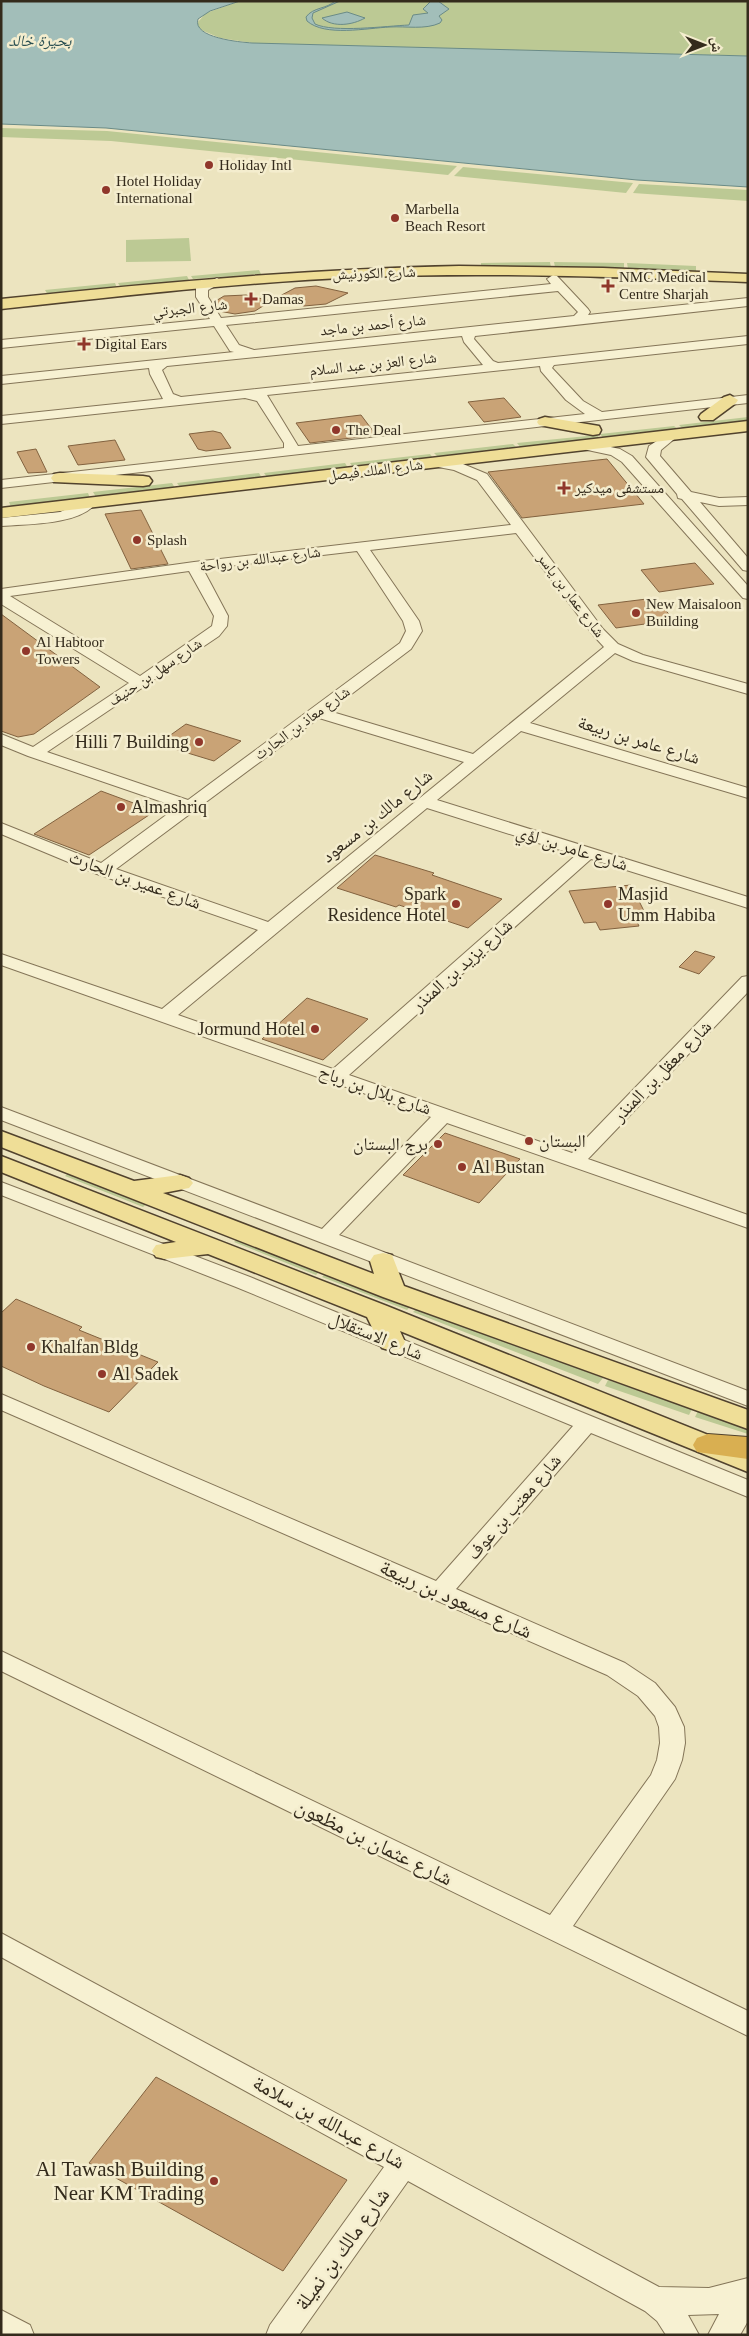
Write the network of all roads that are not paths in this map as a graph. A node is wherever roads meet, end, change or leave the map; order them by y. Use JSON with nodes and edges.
{"nodes":[{"id":1,"x":452,"y":259,"type":"junction"},
{"id":2,"x":288,"y":265,"type":"junction"},
{"id":3,"x":748,"y":266,"type":"edge"},
{"id":4,"x":536,"y":270,"type":"junction"},
{"id":5,"x":395,"y":272,"type":"junction"},
{"id":6,"x":748,"y":278,"type":"edge"},
{"id":7,"x":224,"y":282,"type":"junction"},
{"id":8,"x":561,"y":287,"type":"junction"},
{"id":9,"x":1,"y":291,"type":"edge"},
{"id":10,"x":748,"y":302,"type":"edge"},
{"id":11,"x":1,"y":304,"type":"edge"},
{"id":12,"x":578,"y":320,"type":"junction"},
{"id":13,"x":218,"y":322,"type":"junction"},
{"id":14,"x":476,"y":330,"type":"junction"},
{"id":15,"x":748,"y":340,"type":"edge"},
{"id":16,"x":1,"y":344,"type":"edge"},
{"id":17,"x":254,"y":354,"type":"junction"},
{"id":18,"x":550,"y":360,"type":"junction"},
{"id":19,"x":164,"y":363,"type":"junction"},
{"id":20,"x":497,"y":367,"type":"junction"},
{"id":21,"x":1,"y":380,"type":"edge"},
{"id":22,"x":246,"y":394,"type":"junction"},
{"id":23,"x":748,"y":398,"type":"edge"},
{"id":24,"x":730,"y":400,"type":"junction"},
{"id":25,"x":181,"y":401,"type":"junction"},
{"id":26,"x":603,"y":416,"type":"junction"},
{"id":27,"x":707,"y":417,"type":"junction"},
{"id":28,"x":1,"y":420,"type":"edge"},
{"id":29,"x":545,"y":422,"type":"junction"},
{"id":30,"x":747,"y":423,"type":"edge"},
{"id":31,"x":593,"y":430,"type":"junction"},
{"id":32,"x":672,"y":435,"type":"junction"},
{"id":33,"x":583,"y":445,"type":"junction"},
{"id":34,"x":290,"y":452,"type":"junction"},
{"id":35,"x":500,"y":456,"type":"junction"},
{"id":36,"x":438,"y":463,"type":"junction"},
{"id":37,"x":639,"y":471,"type":"junction"},
{"id":38,"x":482,"y":477,"type":"junction"},
{"id":39,"x":60,"y":478,"type":"junction"},
{"id":40,"x":143,"y":481,"type":"junction"},
{"id":41,"x":1,"y":484,"type":"edge"},
{"id":42,"x":687,"y":496,"type":"junction"},
{"id":43,"x":1,"y":497,"type":"edge"},
{"id":44,"x":744,"y":501,"type":"edge"},
{"id":45,"x":89,"y":502,"type":"junction"},
{"id":46,"x":1,"y":513,"type":"edge"},
{"id":47,"x":708,"y":519,"type":"junction"},
{"id":48,"x":1,"y":522,"type":"edge"},
{"id":49,"x":684,"y":522,"type":"junction"},
{"id":50,"x":520,"y":528,"type":"junction"},
{"id":51,"x":361,"y":546,"type":"junction"},
{"id":52,"x":745,"y":562,"type":"edge"},
{"id":53,"x":194,"y":566,"type":"junction"},
{"id":54,"x":1,"y":593,"type":"edge"},
{"id":55,"x":748,"y":595,"type":"edge"},
{"id":56,"x":1,"y":597,"type":"edge"},
{"id":57,"x":614,"y":647,"type":"junction"},
{"id":58,"x":139,"y":682,"type":"junction"},
{"id":59,"x":748,"y":689,"type":"edge"},
{"id":60,"x":317,"y":712,"type":"junction"},
{"id":61,"x":519,"y":725,"type":"junction"},
{"id":62,"x":1,"y":740,"type":"edge"},
{"id":63,"x":34,"y":753,"type":"junction"},
{"id":64,"x":476,"y":760,"type":"junction"},
{"id":65,"x":748,"y":793,"type":"edge"},
{"id":66,"x":426,"y":802,"type":"junction"},
{"id":67,"x":190,"y":806,"type":"junction"},
{"id":68,"x":1,"y":828,"type":"edge"},
{"id":69,"x":588,"y":853,"type":"junction"},
{"id":70,"x":104,"y":870,"type":"junction"},
{"id":71,"x":748,"y":903,"type":"edge"},
{"id":72,"x":271,"y":929,"type":"junction"},
{"id":73,"x":1,"y":959,"type":"edge"},
{"id":74,"x":748,"y":982,"type":"edge"},
{"id":75,"x":740,"y":999,"type":"edge"},
{"id":76,"x":166,"y":1015,"type":"junction"},
{"id":77,"x":336,"y":1077,"type":"junction"},
{"id":78,"x":1,"y":1113,"type":"edge"},
{"id":79,"x":445,"y":1114,"type":"junction"},
{"id":80,"x":1,"y":1138,"type":"edge"},
{"id":81,"x":576,"y":1160,"type":"junction"},
{"id":82,"x":1,"y":1163,"type":"edge"},
{"id":83,"x":180,"y":1183,"type":"junction"},
{"id":84,"x":1,"y":1188,"type":"edge"},
{"id":85,"x":132,"y":1189,"type":"junction"},
{"id":86,"x":748,"y":1222,"type":"edge"},
{"id":87,"x":325,"y":1238,"type":"junction"},
{"id":88,"x":214,"y":1246,"type":"junction"},
{"id":89,"x":165,"y":1251,"type":"junction"},
{"id":90,"x":383,"y":1261,"type":"junction"},
{"id":91,"x":385,"y":1301,"type":"junction"},
{"id":92,"x":392,"y":1342,"type":"junction"},
{"id":93,"x":748,"y":1399,"type":"edge"},
{"id":94,"x":1,"y":1401,"type":"edge"},
{"id":95,"x":748,"y":1420,"type":"edge"},
{"id":96,"x":588,"y":1423,"type":"junction"},
{"id":97,"x":708,"y":1445,"type":"junction"},
{"id":98,"x":748,"y":1448,"type":"edge"},
{"id":99,"x":748,"y":1462,"type":"edge"},
{"id":100,"x":748,"y":1489,"type":"edge"},
{"id":101,"x":440,"y":1592,"type":"junction"},
{"id":102,"x":1,"y":1660,"type":"edge"},
{"id":103,"x":555,"y":1930,"type":"junction"},
{"id":104,"x":1,"y":1944,"type":"edge"},
{"id":105,"x":748,"y":2024,"type":"edge"},
{"id":106,"x":404,"y":2163,"type":"junction"},
{"id":107,"x":747,"y":2293,"type":"edge"},
{"id":108,"x":656,"y":2300,"type":"junction"},
{"id":109,"x":1,"y":2324,"type":"edge"},
{"id":110,"x":19,"y":2335,"type":"edge"},
{"id":111,"x":280,"y":2335,"type":"edge"},
{"id":112,"x":684,"y":2335,"type":"edge"},
{"id":113,"x":723,"y":2335,"type":"edge"}],
"edges":[{"from":1,"to":2,"type":"main road","name":"شارع الكورنيش"},
{"from":1,"to":3,"type":"main road","name":"شارع الكورنيش"},
{"from":1,"to":5,"type":"main road"},
{"from":2,"to":7,"type":"main road"},
{"from":2,"to":9,"type":"main road","name":"شارع الكورنيش"},
{"from":4,"to":5,"type":"main road","name":"شارع الكورنيش"},
{"from":4,"to":6,"type":"main road","name":"شارع الكورنيش"},
{"from":4,"to":8,"type":"street"},
{"from":5,"to":7,"type":"main road","name":"شارع الكورنيش"},
{"from":7,"to":11,"type":"main road","name":"شارع الكورنيش"},
{"from":7,"to":13,"type":"street"},
{"from":8,"to":12,"type":"street"},
{"from":8,"to":13,"type":"street","name":"شارع الجبرتي"},
{"from":10,"to":12,"type":"street","name":"شارع أحمد بن ماجد"},
{"from":12,"to":14,"type":"street","name":"شارع أحمد بن ماجد"},
{"from":13,"to":16,"type":"street","name":"شارع الجبرتي"},
{"from":13,"to":17,"type":"street"},
{"from":14,"to":17,"type":"street","name":"شارع أحمد بن ماجد"},
{"from":14,"to":20,"type":"street"},
{"from":15,"to":18,"type":"street","name":"شارع العز بن عبد السلام"},
{"from":17,"to":19,"type":"street","name":"شارع أحمد بن ماجد"},
{"from":18,"to":20,"type":"street","name":"شارع العز بن عبد السلام"},
{"from":18,"to":26,"type":"street"},
{"from":19,"to":21,"type":"street","name":"شارع أحمد بن ماجد"},
{"from":19,"to":25,"type":"street"},
{"from":20,"to":22,"type":"street","name":"شارع العز بن عبد السلام"},
{"from":22,"to":25,"type":"street","name":"شارع العز بن عبد السلام"},
{"from":22,"to":34,"type":"street"},
{"from":23,"to":24,"type":"street","name":"شارع الملك فيصل"},
{"from":24,"to":26,"type":"street","name":"شارع الملك فيصل"},
{"from":24,"to":27,"type":"main road"},
{"from":25,"to":28,"type":"street","name":"شارع العز بن عبد السلام"},
{"from":26,"to":29,"type":"street","name":"شارع الملك فيصل"},
{"from":27,"to":30,"type":"main road","name":"شارع الملك فيصل"},
{"from":27,"to":31,"type":"main road","name":"شارع الملك فيصل"},
{"from":29,"to":31,"type":"main road"},
{"from":29,"to":34,"type":"street","name":"شارع الملك فيصل"},
{"from":30,"to":32,"type":"main road","name":"شارع الملك فيصل"},
{"from":31,"to":40,"type":"main road","name":"شارع الملك فيصل"},
{"from":32,"to":33,"type":"main road","name":"شارع الملك فيصل"},
{"from":32,"to":42,"type":"street"},
{"from":33,"to":35,"type":"main road","name":"شارع الملك فيصل"},
{"from":33,"to":37,"type":"street"},
{"from":34,"to":39,"type":"street","name":"شارع الملك فيصل"},
{"from":35,"to":36,"type":"main road","name":"شارع الملك فيصل"},
{"from":35,"to":38,"type":"street"},
{"from":36,"to":38,"type":"street"},
{"from":36,"to":45,"type":"main road","name":"شارع الملك فيصل"},
{"from":37,"to":42,"type":"street"},
{"from":37,"to":49,"type":"street"},
{"from":38,"to":50,"type":"street","name":"شارع عمار بن ياسر"},
{"from":39,"to":40,"type":"main road"},
{"from":39,"to":41,"type":"street","name":"شارع الملك فيصل"},
{"from":40,"to":43,"type":"main road","name":"شارع الملك فيصل"},
{"from":42,"to":44,"type":"street"},
{"from":42,"to":47,"type":"street"},
{"from":44,"to":47,"type":"street"},
{"from":45,"to":46,"type":"main road","name":"شارع الملك فيصل"},
{"from":45,"to":48,"type":"street"},
{"from":47,"to":52,"type":"street"},
{"from":49,"to":52,"type":"street"},
{"from":49,"to":55,"type":"street"},
{"from":50,"to":51,"type":"street","name":"شارع عبدالله بن رواحة"},
{"from":50,"to":57,"type":"street","name":"شارع عمار بن ياسر"},
{"from":51,"to":53,"type":"street","name":"شارع عبدالله بن رواحة"},
{"from":51,"to":60,"type":"street","name":"شارع معاذ بن الحارث"},
{"from":53,"to":54,"type":"street","name":"شارع عبدالله بن رواحة"},
{"from":53,"to":58,"type":"street","name":"شارع سهل بن حنيف"},
{"from":56,"to":58,"type":"street"},
{"from":57,"to":59,"type":"street","name":"شارع عمار بن ياسر"},
{"from":57,"to":61,"type":"street","name":"شارع مالك بن مسعود"},
{"from":58,"to":63,"type":"street","name":"شارع سهل بن حنيف"},
{"from":60,"to":64,"type":"street"},
{"from":60,"to":67,"type":"street","name":"شارع معاذ بن الحارث"},
{"from":61,"to":64,"type":"street","name":"شارع مالك بن مسعود"},
{"from":61,"to":65,"type":"street","name":"شارع عامر بن ربيعة"},
{"from":62,"to":63,"type":"street"},
{"from":63,"to":67,"type":"street"},
{"from":64,"to":66,"type":"street","name":"شارع مالك بن مسعود"},
{"from":66,"to":69,"type":"street","name":"شارع عامر بن لؤي"},
{"from":66,"to":72,"type":"street","name":"شارع مالك بن مسعود"},
{"from":67,"to":70,"type":"street","name":"شارع معاذ بن الحارث"},
{"from":68,"to":70,"type":"street","name":"شارع عمير بن الحارث"},
{"from":69,"to":71,"type":"street","name":"شارع عامر بن لؤي"},
{"from":69,"to":77,"type":"street","name":"شارع يزيد بن المنذر"},
{"from":70,"to":72,"type":"street","name":"شارع عمير بن الحارث"},
{"from":72,"to":76,"type":"street","name":"شارع مالك بن مسعود"},
{"from":73,"to":76,"type":"street","name":"شارع بلال بن رباح"},
{"from":74,"to":75,"type":"street","name":"شارع معقل بن المنذر"},
{"from":75,"to":81,"type":"street","name":"شارع معقل بن المنذر"},
{"from":76,"to":77,"type":"street","name":"شارع بلال بن رباح"},
{"from":77,"to":79,"type":"street","name":"شارع بلال بن رباح"},
{"from":78,"to":83,"type":"street"},
{"from":79,"to":81,"type":"street","name":"شارع بلال بن رباح"},
{"from":79,"to":87,"type":"street"},
{"from":80,"to":85,"type":"main road","name":"شارع الاستقلال"},
{"from":81,"to":86,"type":"street","name":"شارع بلال بن رباح"},
{"from":82,"to":88,"type":"main road","name":"شارع الاستقلال"},
{"from":83,"to":85,"type":"main road"},
{"from":83,"to":87,"type":"street"},
{"from":84,"to":89,"type":"street","name":"شارع الاستقلال"},
{"from":85,"to":91,"type":"main road","name":"شارع الاستقلال"},
{"from":87,"to":90,"type":"street"},
{"from":88,"to":89,"type":"main road"},
{"from":88,"to":91,"type":"main road","name":"شارع الاستقلال"},
{"from":89,"to":92,"type":"street","name":"شارع الاستقلال"},
{"from":90,"to":91,"type":"main road"},
{"from":90,"to":93,"type":"street"},
{"from":91,"to":92,"type":"main road"},
{"from":91,"to":95,"type":"main road","name":"شارع الاستقلال"},
{"from":91,"to":97,"type":"main road","name":"شارع الاستقلال"},
{"from":92,"to":96,"type":"street","name":"شارع الاستقلال"},
{"from":94,"to":101,"type":"street","name":"شارع مسعود بن ربيعة"},
{"from":96,"to":100,"type":"street","name":"شارع الاستقلال"},
{"from":96,"to":101,"type":"street","name":"شارع معتب بن عوف"},
{"from":97,"to":98,"type":"highway"},
{"from":97,"to":99,"type":"main road","name":"شارع الاستقلال"},
{"from":101,"to":103,"type":"street","name":"شارع مسعود بن ربيعة"},
{"from":102,"to":103,"type":"street","name":"شارع عثمان بن مظعون"},
{"from":103,"to":105,"type":"street","name":"شارع عثمان بن مظعون"},
{"from":104,"to":106,"type":"street","name":"شارع عبدالله بن سلامة"},
{"from":106,"to":108,"type":"street","name":"شارع عبدالله بن سلامة"},
{"from":106,"to":111,"type":"street","name":"شارع مالك بن نميلة"},
{"from":107,"to":108,"type":"street","name":"شارع عبدالله بن سلامة"},
{"from":107,"to":113,"type":"street"},
{"from":108,"to":112,"type":"street","name":"شارع عبدالله بن سلامة"},
{"from":109,"to":110,"type":"street"}]}
